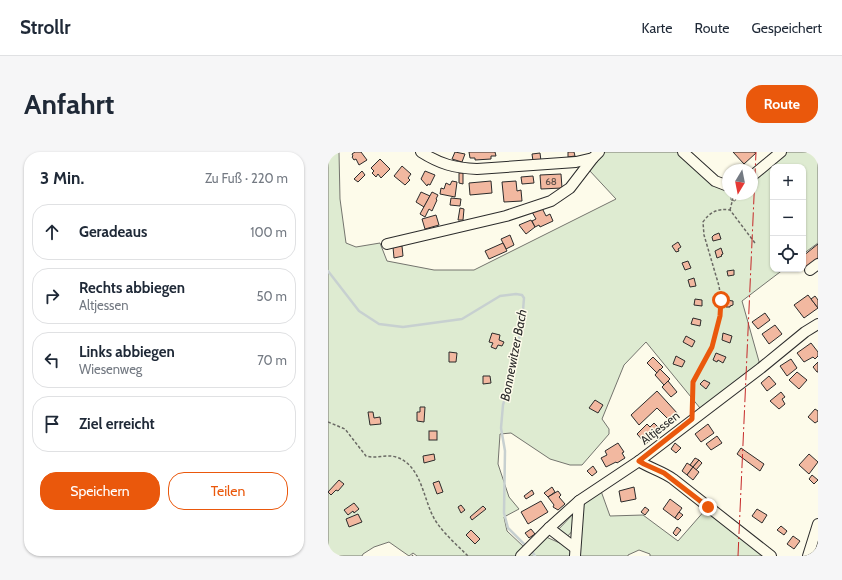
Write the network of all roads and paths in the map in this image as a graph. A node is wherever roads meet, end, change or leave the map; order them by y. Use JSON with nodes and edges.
{"nodes":[{"id":1,"x":421,"y":152,"type":"edge"},
{"id":2,"x":683,"y":152,"type":"edge"},
{"id":3,"x":774,"y":154,"type":"edge"},
{"id":4,"x":596,"y":155,"type":"edge"},
{"id":5,"x":758,"y":170,"type":"edge"},
{"id":6,"x":722,"y":184,"type":"edge"},
{"id":7,"x":732,"y":200,"type":"edge"},
{"id":8,"x":730,"y":210,"type":"junction"},
{"id":9,"x":755,"y":243,"type":"dead end"},
{"id":10,"x":387,"y":244,"type":"dead end"},
{"id":11,"x":818,"y":264,"type":"edge"},
{"id":12,"x":810,"y":270,"type":"dead end"},
{"id":13,"x":818,"y":324,"type":"edge"},
{"id":14,"x":692,"y":419,"type":"junction"},
{"id":15,"x":328,"y":422,"type":"edge"},
{"id":16,"x":639,"y":461,"type":"junction"},
{"id":17,"x":579,"y":501,"type":"junction"},
{"id":18,"x":818,"y":524,"type":"edge"},
{"id":19,"x":548,"y":528,"type":"junction"},
{"id":20,"x":575,"y":552,"type":"edge"},
{"id":21,"x":522,"y":555,"type":"edge"},
{"id":22,"x":468,"y":556,"type":"edge"},
{"id":23,"x":771,"y":556,"type":"edge"},
{"id":24,"x":808,"y":556,"type":"edge"}],
"edges":[{"from":1,"to":4,"type":"street"},
{"from":2,"to":6,"type":"street"},
{"from":3,"to":5,"type":"street"},
{"from":4,"to":10,"type":"street"},
{"from":7,"to":8,"type":"path"},
{"from":8,"to":9,"type":"path"},
{"from":8,"to":14,"type":"path"},
{"from":11,"to":12,"type":"street"},
{"from":13,"to":14,"type":"street","name":"Altjessen"},
{"from":14,"to":16,"type":"street","name":"Altjessen"},
{"from":15,"to":22,"type":"path"},
{"from":16,"to":17,"type":"street","name":"Altjessen"},
{"from":16,"to":23,"type":"street"},
{"from":17,"to":19,"type":"street","name":"Altjessen"},
{"from":17,"to":20,"type":"street"},
{"from":18,"to":24,"type":"street"},
{"from":19,"to":20,"type":"street"},
{"from":19,"to":21,"type":"street","name":"Altjessen"}]}
